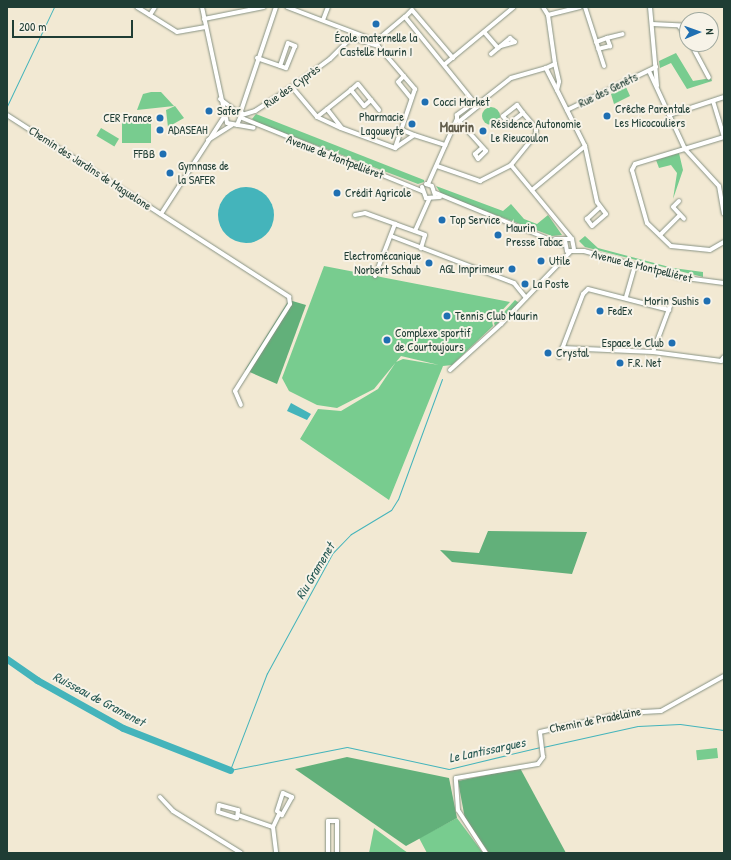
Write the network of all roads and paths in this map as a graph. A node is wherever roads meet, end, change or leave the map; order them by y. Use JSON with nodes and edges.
{"nodes":[{"id":1,"x":137,"y":7,"type":"edge"},
{"id":2,"x":155,"y":7,"type":"edge"},
{"id":3,"x":202,"y":7,"type":"edge"},
{"id":4,"x":264,"y":7,"type":"edge"},
{"id":5,"x":276,"y":7,"type":"edge"},
{"id":6,"x":287,"y":7,"type":"edge"},
{"id":7,"x":328,"y":7,"type":"edge"},
{"id":8,"x":514,"y":7,"type":"edge"},
{"id":9,"x":543,"y":7,"type":"edge"},
{"id":10,"x":580,"y":7,"type":"edge"},
{"id":11,"x":585,"y":7,"type":"edge"},
{"id":12,"x":650,"y":7,"type":"edge"},
{"id":13,"x":411,"y":9,"type":"edge"},
{"id":14,"x":150,"y":15,"type":"junction"},
{"id":15,"x":548,"y":15,"type":"junction"},
{"id":16,"x":204,"y":19,"type":"junction"},
{"id":17,"x":407,"y":19,"type":"junction"},
{"id":18,"x":323,"y":20,"type":"junction"},
{"id":19,"x":652,"y":24,"type":"junction"},
{"id":20,"x":679,"y":26,"type":"edge"},
{"id":21,"x":206,"y":27,"type":"junction"},
{"id":22,"x":485,"y":33,"type":"junction"},
{"id":23,"x":355,"y":34,"type":"junction"},
{"id":24,"x":623,"y":34,"type":"dead end"},
{"id":25,"x":352,"y":38,"type":"junction"},
{"id":26,"x":608,"y":38,"type":"junction"},
{"id":27,"x":376,"y":41,"type":"junction"},
{"id":28,"x":596,"y":42,"type":"junction"},
{"id":29,"x":378,"y":46,"type":"junction"},
{"id":30,"x":598,"y":49,"type":"junction"},
{"id":31,"x":695,"y":52,"type":"edge"},
{"id":32,"x":491,"y":54,"type":"dead end"},
{"id":33,"x":257,"y":58,"type":"junction"},
{"id":34,"x":454,"y":58,"type":"junction"},
{"id":35,"x":445,"y":64,"type":"junction"},
{"id":36,"x":555,"y":64,"type":"junction"},
{"id":37,"x":280,"y":66,"type":"junction"},
{"id":38,"x":604,"y":66,"type":"dead end"},
{"id":39,"x":656,"y":67,"type":"junction"},
{"id":40,"x":546,"y":68,"type":"junction"},
{"id":41,"x":648,"y":71,"type":"junction"},
{"id":42,"x":404,"y":76,"type":"junction"},
{"id":43,"x":709,"y":78,"type":"dead end"},
{"id":44,"x":657,"y":86,"type":"junction"},
{"id":45,"x":292,"y":87,"type":"junction"},
{"id":46,"x":351,"y":90,"type":"junction"},
{"id":47,"x":557,"y":90,"type":"junction"},
{"id":48,"x":724,"y":97,"type":"edge"},
{"id":49,"x":411,"y":98,"type":"junction"},
{"id":50,"x":220,"y":99,"type":"junction"},
{"id":51,"x":371,"y":100,"type":"junction"},
{"id":52,"x":473,"y":101,"type":"junction"},
{"id":53,"x":712,"y":101,"type":"junction"},
{"id":54,"x":241,"y":102,"type":"junction"},
{"id":55,"x":478,"y":104,"type":"junction"},
{"id":56,"x":233,"y":108,"type":"junction"},
{"id":57,"x":327,"y":109,"type":"junction"},
{"id":58,"x":378,"y":110,"type":"dead end"},
{"id":59,"x":567,"y":110,"type":"junction"},
{"id":60,"x":523,"y":113,"type":"junction"},
{"id":61,"x":249,"y":114,"type":"junction"},
{"id":62,"x":7,"y":115,"type":"edge"},
{"id":63,"x":242,"y":115,"type":"junction"},
{"id":64,"x":670,"y":115,"type":"junction"},
{"id":65,"x":224,"y":116,"type":"junction"},
{"id":66,"x":317,"y":117,"type":"junction"},
{"id":67,"x":459,"y":119,"type":"junction"},
{"id":68,"x":724,"y":119,"type":"edge"},
{"id":69,"x":719,"y":120,"type":"junction"},
{"id":70,"x":232,"y":125,"type":"junction"},
{"id":71,"x":237,"y":125,"type":"junction"},
{"id":72,"x":252,"y":125,"type":"junction"},
{"id":73,"x":341,"y":128,"type":"junction"},
{"id":74,"x":263,"y":129,"type":"junction"},
{"id":75,"x":400,"y":129,"type":"junction"},
{"id":76,"x":414,"y":135,"type":"junction"},
{"id":77,"x":724,"y":137,"type":"edge"},
{"id":78,"x":206,"y":141,"type":"junction"},
{"id":79,"x":444,"y":145,"type":"junction"},
{"id":80,"x":585,"y":146,"type":"junction"},
{"id":81,"x":394,"y":148,"type":"junction"},
{"id":82,"x":482,"y":148,"type":"dead end"},
{"id":83,"x":685,"y":149,"type":"junction"},
{"id":84,"x":511,"y":165,"type":"junction"},
{"id":85,"x":437,"y":166,"type":"junction"},
{"id":86,"x":430,"y":185,"type":"junction"},
{"id":87,"x":422,"y":189,"type":"junction"},
{"id":88,"x":532,"y":190,"type":"junction"},
{"id":89,"x":435,"y":195,"type":"junction"},
{"id":90,"x":427,"y":199,"type":"junction"},
{"id":91,"x":679,"y":201,"type":"dead end"},
{"id":92,"x":600,"y":207,"type":"junction"},
{"id":93,"x":161,"y":214,"type":"junction"},
{"id":94,"x":724,"y":214,"type":"edge"},
{"id":95,"x":355,"y":215,"type":"dead end"},
{"id":96,"x":680,"y":215,"type":"junction"},
{"id":97,"x":684,"y":219,"type":"dead end"},
{"id":98,"x":395,"y":224,"type":"junction"},
{"id":99,"x":564,"y":229,"type":"junction"},
{"id":100,"x":415,"y":231,"type":"junction"},
{"id":101,"x":660,"y":234,"type":"junction"},
{"id":102,"x":391,"y":236,"type":"junction"},
{"id":103,"x":572,"y":239,"type":"junction"},
{"id":104,"x":724,"y":242,"type":"edge"},
{"id":105,"x":564,"y":243,"type":"junction"},
{"id":106,"x":422,"y":248,"type":"junction"},
{"id":107,"x":574,"y":248,"type":"junction"},
{"id":108,"x":562,"y":258,"type":"junction"},
{"id":109,"x":635,"y":264,"type":"junction"},
{"id":110,"x":376,"y":276,"type":"dead end"},
{"id":111,"x":724,"y":283,"type":"edge"},
{"id":112,"x":626,"y":297,"type":"junction"},
{"id":113,"x":526,"y":298,"type":"junction"},
{"id":114,"x":672,"y":301,"type":"dead end"},
{"id":115,"x":668,"y":310,"type":"junction"},
{"id":116,"x":562,"y":348,"type":"junction"},
{"id":117,"x":654,"y":352,"type":"junction"},
{"id":118,"x":558,"y":357,"type":"dead end"},
{"id":119,"x":724,"y":357,"type":"edge"},
{"id":120,"x":450,"y":370,"type":"dead end"},
{"id":121,"x":241,"y":405,"type":"dead end"},
{"id":122,"x":724,"y":676,"type":"edge"},
{"id":123,"x":160,"y":797,"type":"dead end"},
{"id":124,"x":279,"y":814,"type":"junction"},
{"id":125,"x":238,"y":815,"type":"junction"},
{"id":126,"x":273,"y":827,"type":"junction"},
{"id":127,"x":241,"y":853,"type":"edge"},
{"id":128,"x":276,"y":853,"type":"edge"},
{"id":129,"x":328,"y":853,"type":"edge"},
{"id":130,"x":337,"y":853,"type":"edge"},
{"id":131,"x":486,"y":853,"type":"edge"}],
"edges":[{"from":1,"to":14,"type":"street"},
{"from":2,"to":14,"type":"street"},
{"from":3,"to":16,"type":"street"},
{"from":4,"to":16,"type":"street"},
{"from":5,"to":33,"type":"street"},
{"from":6,"to":18,"type":"street"},
{"from":7,"to":18,"type":"street"},
{"from":8,"to":22,"type":"street"},
{"from":9,"to":15,"type":"street"},
{"from":10,"to":15,"type":"street"},
{"from":11,"to":28,"type":"street"},
{"from":12,"to":19,"type":"street"},
{"from":13,"to":17,"type":"street"},
{"from":13,"to":34,"type":"street"},
{"from":14,"to":21,"type":"street"},
{"from":15,"to":36,"type":"street"},
{"from":16,"to":21,"type":"street"},
{"from":17,"to":27,"type":"street"},
{"from":17,"to":35,"type":"street"},
{"from":18,"to":23,"type":"street"},
{"from":19,"to":20,"type":"street"},
{"from":19,"to":39,"type":"street"},
{"from":21,"to":50,"type":"street"},
{"from":22,"to":32,"type":"street"},
{"from":22,"to":34,"type":"street"},
{"from":23,"to":25,"type":"street","name":"Rue des Cyprès"},
{"from":23,"to":27,"type":"street"},
{"from":24,"to":26,"type":"street"},
{"from":25,"to":29,"type":"street"},
{"from":25,"to":45,"type":"street","name":"Rue des Cyprès"},
{"from":26,"to":28,"type":"street"},
{"from":26,"to":30,"type":"street"},
{"from":27,"to":29,"type":"street"},
{"from":28,"to":30,"type":"street"},
{"from":29,"to":42,"type":"street"},
{"from":30,"to":38,"type":"street"},
{"from":31,"to":43,"type":"street"},
{"from":33,"to":37,"type":"street"},
{"from":33,"to":54,"type":"street"},
{"from":34,"to":35,"type":"street"},
{"from":35,"to":52,"type":"street"},
{"from":36,"to":40,"type":"street"},
{"from":36,"to":47,"type":"street"},
{"from":37,"to":37,"type":"street"},
{"from":39,"to":41,"type":"street","name":"Rue des Genêts"},
{"from":39,"to":44,"type":"street"},
{"from":40,"to":47,"type":"street"},
{"from":40,"to":55,"type":"street"},
{"from":41,"to":44,"type":"street"},
{"from":41,"to":59,"type":"street","name":"Rue des Genêts"},
{"from":42,"to":49,"type":"street"},
{"from":42,"to":49,"type":"street"},
{"from":44,"to":64,"type":"street"},
{"from":45,"to":61,"type":"street","name":"Rue des Cyprès"},
{"from":45,"to":66,"type":"street"},
{"from":46,"to":51,"type":"street"},
{"from":46,"to":51,"type":"street"},
{"from":46,"to":57,"type":"street"},
{"from":47,"to":59,"type":"street"},
{"from":48,"to":53,"type":"street"},
{"from":49,"to":75,"type":"street"},
{"from":50,"to":56,"type":"street","name":"Avenue de Montpelliéret"},
{"from":50,"to":65,"type":"street"},
{"from":51,"to":58,"type":"street"},
{"from":52,"to":55,"type":"street"},
{"from":52,"to":67,"type":"street"},
{"from":53,"to":64,"type":"street"},
{"from":53,"to":69,"type":"street"},
{"from":54,"to":56,"type":"street","name":"Chemin des Jardins de Maguelone"},
{"from":54,"to":63,"type":"street"},
{"from":55,"to":67,"type":"street"},
{"from":56,"to":63,"type":"street","name":"Avenue de Montpelliéret"},
{"from":56,"to":65,"type":"street","name":"Chemin des Jardins de Maguelone"},
{"from":57,"to":66,"type":"street"},
{"from":57,"to":73,"type":"street"},
{"from":59,"to":80,"type":"street"},
{"from":60,"to":60,"type":"street"},
{"from":60,"to":84,"type":"street"},
{"from":61,"to":63,"type":"street","name":"Rue des Cyprès"},
{"from":61,"to":72,"type":"street"},
{"from":62,"to":93,"type":"street","name":"Chemin des Jardins de Maguelone"},
{"from":63,"to":71,"type":"street"},
{"from":63,"to":72,"type":"street","name":"Avenue de Montpelliéret"},
{"from":64,"to":83,"type":"street"},
{"from":65,"to":70,"type":"street"},
{"from":65,"to":78,"type":"street","name":"Chemin des Jardins de Maguelone"},
{"from":66,"to":73,"type":"street"},
{"from":67,"to":79,"type":"street"},
{"from":67,"to":82,"type":"street"},
{"from":68,"to":69,"type":"street"},
{"from":69,"to":77,"type":"street"},
{"from":70,"to":71,"type":"street","name":"Avenue de Montpelliéret"},
{"from":70,"to":78,"type":"street","name":"Chemin des Jardins de Maguelone"},
{"from":71,"to":74,"type":"street","name":"Avenue de Montpelliéret"},
{"from":72,"to":74,"type":"street","name":"Avenue de Montpelliéret"},
{"from":73,"to":81,"type":"street"},
{"from":74,"to":87,"type":"street","name":"Avenue de Montpelliéret"},
{"from":75,"to":76,"type":"street"},
{"from":75,"to":81,"type":"street"},
{"from":76,"to":79,"type":"street"},
{"from":76,"to":81,"type":"street"},
{"from":77,"to":83,"type":"street"},
{"from":78,"to":93,"type":"street","name":"Chemin des Jardins de Maguelone"},
{"from":79,"to":85,"type":"street"},
{"from":80,"to":88,"type":"street"},
{"from":80,"to":92,"type":"street"},
{"from":83,"to":94,"type":"street"},
{"from":83,"to":101,"type":"street"},
{"from":84,"to":85,"type":"street"},
{"from":84,"to":88,"type":"street"},
{"from":85,"to":86,"type":"street"},
{"from":86,"to":87,"type":"street"},
{"from":86,"to":89,"type":"street"},
{"from":87,"to":90,"type":"street"},
{"from":88,"to":99,"type":"street"},
{"from":89,"to":90,"type":"street"},
{"from":89,"to":105,"type":"street"},
{"from":90,"to":100,"type":"street"},
{"from":91,"to":96,"type":"street"},
{"from":92,"to":92,"type":"street"},
{"from":93,"to":121,"type":"street"},
{"from":95,"to":98,"type":"street"},
{"from":96,"to":97,"type":"street"},
{"from":96,"to":101,"type":"street"},
{"from":98,"to":100,"type":"street"},
{"from":98,"to":102,"type":"street"},
{"from":99,"to":103,"type":"street"},
{"from":99,"to":105,"type":"street"},
{"from":100,"to":106,"type":"street"},
{"from":101,"to":104,"type":"street"},
{"from":102,"to":106,"type":"street"},
{"from":102,"to":110,"type":"street"},
{"from":103,"to":105,"type":"street"},
{"from":103,"to":107,"type":"street"},
{"from":105,"to":107,"type":"street","name":"Avenue de Montpelliéret"},
{"from":105,"to":108,"type":"street"},
{"from":106,"to":113,"type":"street"},
{"from":107,"to":108,"type":"street"},
{"from":107,"to":109,"type":"street","name":"Avenue de Montpelliéret"},
{"from":108,"to":113,"type":"street"},
{"from":109,"to":111,"type":"street","name":"Avenue de Montpelliéret"},
{"from":109,"to":112,"type":"street"},
{"from":112,"to":115,"type":"street"},
{"from":112,"to":116,"type":"street"},
{"from":113,"to":120,"type":"street"},
{"from":114,"to":115,"type":"street"},
{"from":115,"to":117,"type":"street"},
{"from":116,"to":117,"type":"street"},
{"from":116,"to":118,"type":"street"},
{"from":117,"to":119,"type":"street"},
{"from":122,"to":131,"type":"street","name":"Chemin de Pradelaine"},
{"from":123,"to":127,"type":"street"},
{"from":124,"to":124,"type":"street"},
{"from":124,"to":126,"type":"street"},
{"from":125,"to":125,"type":"street"},
{"from":125,"to":126,"type":"street"},
{"from":126,"to":128,"type":"street"},
{"from":129,"to":130,"type":"street"}]}
